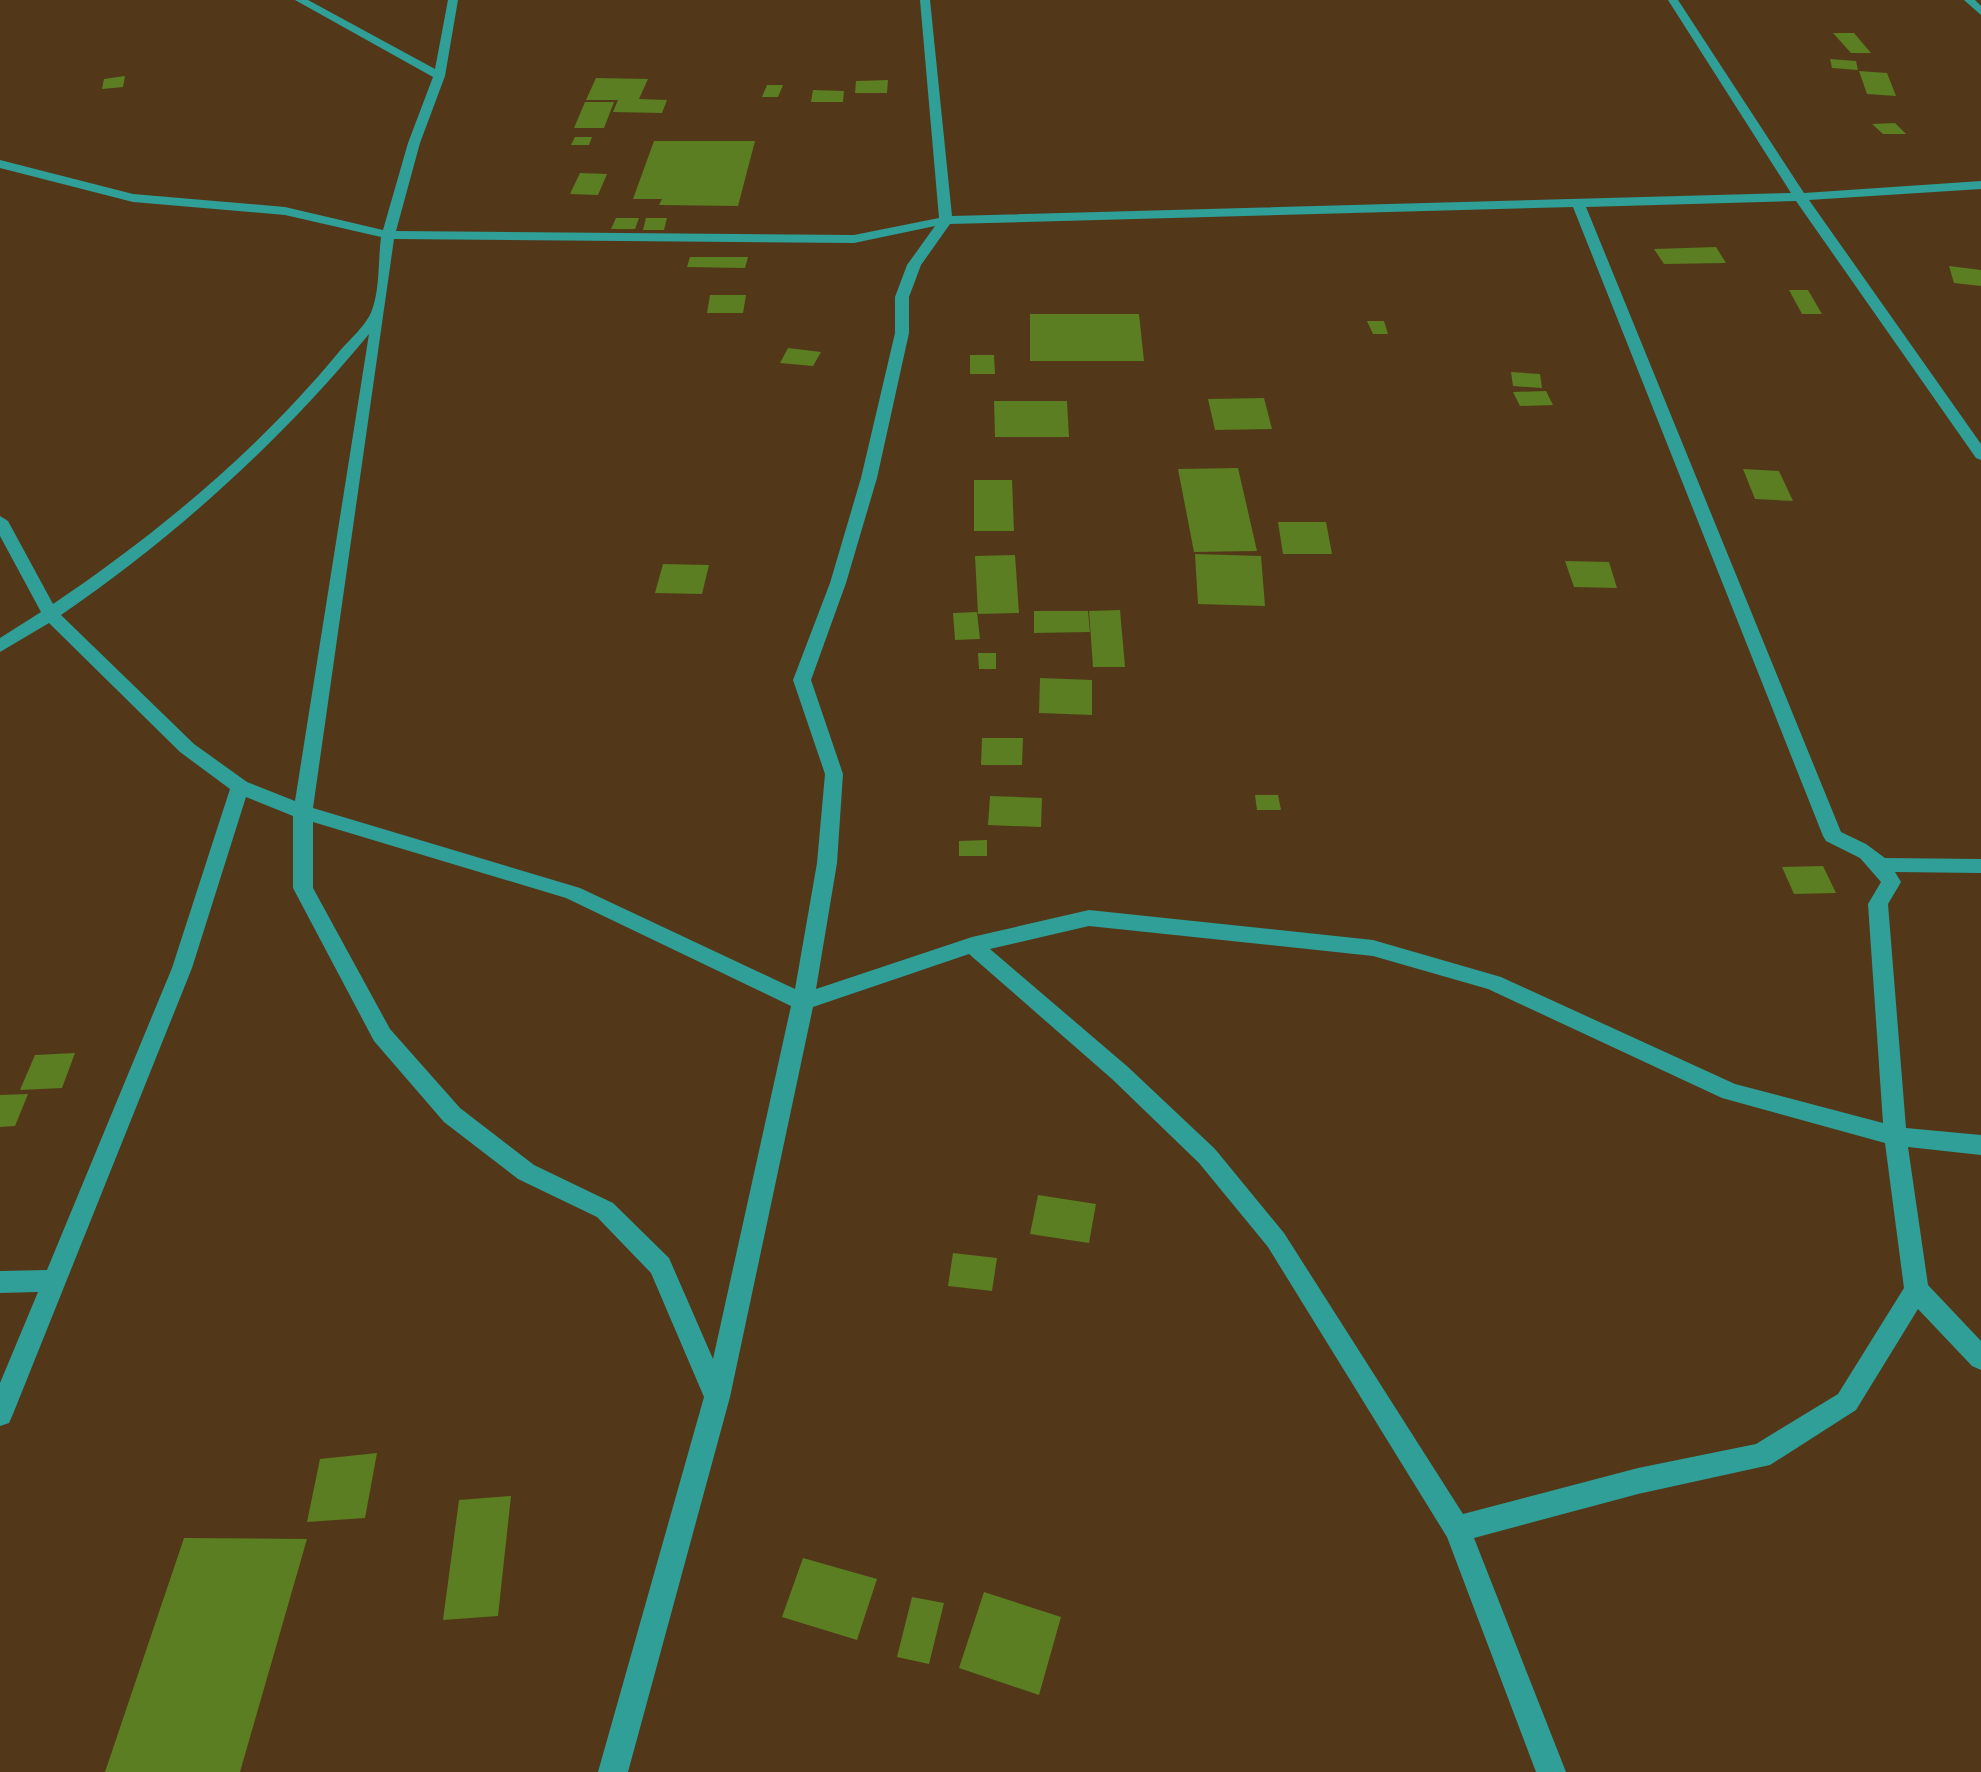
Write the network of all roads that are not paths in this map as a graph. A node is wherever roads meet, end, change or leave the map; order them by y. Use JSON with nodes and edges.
{"nodes":[{"id":1,"x":300,"y":0,"type":"edge"},
{"id":2,"x":453,"y":0,"type":"edge"},
{"id":3,"x":925,"y":0,"type":"edge"},
{"id":4,"x":1673,"y":0,"type":"edge"},
{"id":5,"x":1969,"y":0,"type":"edge"},
{"id":6,"x":1981,"y":12,"type":"edge"},
{"id":7,"x":439,"y":76,"type":"junction"},
{"id":8,"x":0,"y":164,"type":"edge"},
{"id":9,"x":1981,"y":185,"type":"edge"},
{"id":10,"x":1800,"y":197,"type":"junction"},
{"id":11,"x":1578,"y":203,"type":"junction"},
{"id":12,"x":946,"y":220,"type":"junction"},
{"id":13,"x":388,"y":235,"type":"junction"},
{"id":14,"x":379,"y":311,"type":"junction"},
{"id":15,"x":1981,"y":455,"type":"edge"},
{"id":16,"x":0,"y":521,"type":"edge"},
{"id":17,"x":51,"y":615,"type":"junction"},
{"id":18,"x":0,"y":646,"type":"edge"},
{"id":19,"x":240,"y":787,"type":"junction"},
{"id":20,"x":303,"y":812,"type":"junction"},
{"id":21,"x":1882,"y":865,"type":"junction"},
{"id":22,"x":1981,"y":866,"type":"edge"},
{"id":23,"x":972,"y":945,"type":"junction"},
{"id":24,"x":803,"y":1002,"type":"junction"},
{"id":25,"x":1895,"y":1136,"type":"junction"},
{"id":26,"x":1981,"y":1145,"type":"edge"},
{"id":27,"x":54,"y":1281,"type":"junction"},
{"id":28,"x":0,"y":1282,"type":"edge"},
{"id":29,"x":1916,"y":1290,"type":"junction"},
{"id":30,"x":1981,"y":1358,"type":"edge"},
{"id":31,"x":717,"y":1397,"type":"junction"},
{"id":32,"x":0,"y":1414,"type":"edge"},
{"id":33,"x":1457,"y":1529,"type":"junction"},
{"id":34,"x":613,"y":1772,"type":"edge"},
{"id":35,"x":1551,"y":1772,"type":"edge"}],
"edges":[{"from":1,"to":7,"type":"street"},
{"from":2,"to":7,"type":"street"},
{"from":3,"to":12,"type":"street"},
{"from":4,"to":10,"type":"street"},
{"from":5,"to":6,"type":"street"},
{"from":7,"to":13,"type":"street"},
{"from":8,"to":13,"type":"street"},
{"from":9,"to":10,"type":"street"},
{"from":10,"to":11,"type":"street"},
{"from":10,"to":15,"type":"street"},
{"from":11,"to":12,"type":"street"},
{"from":11,"to":21,"type":"street"},
{"from":12,"to":13,"type":"street"},
{"from":12,"to":24,"type":"street"},
{"from":13,"to":14,"type":"street"},
{"from":14,"to":17,"type":"street"},
{"from":14,"to":20,"type":"street"},
{"from":16,"to":17,"type":"street"},
{"from":17,"to":18,"type":"street"},
{"from":17,"to":19,"type":"street"},
{"from":19,"to":20,"type":"street"},
{"from":19,"to":27,"type":"street"},
{"from":20,"to":24,"type":"street"},
{"from":20,"to":31,"type":"street"},
{"from":21,"to":22,"type":"street"},
{"from":21,"to":25,"type":"street"},
{"from":23,"to":24,"type":"street"},
{"from":23,"to":25,"type":"street"},
{"from":23,"to":33,"type":"street"},
{"from":24,"to":31,"type":"street"},
{"from":25,"to":26,"type":"street"},
{"from":25,"to":29,"type":"street"},
{"from":27,"to":28,"type":"street"},
{"from":27,"to":32,"type":"street"},
{"from":29,"to":30,"type":"street"},
{"from":29,"to":33,"type":"street"},
{"from":31,"to":34,"type":"street"},
{"from":33,"to":35,"type":"street"}]}
